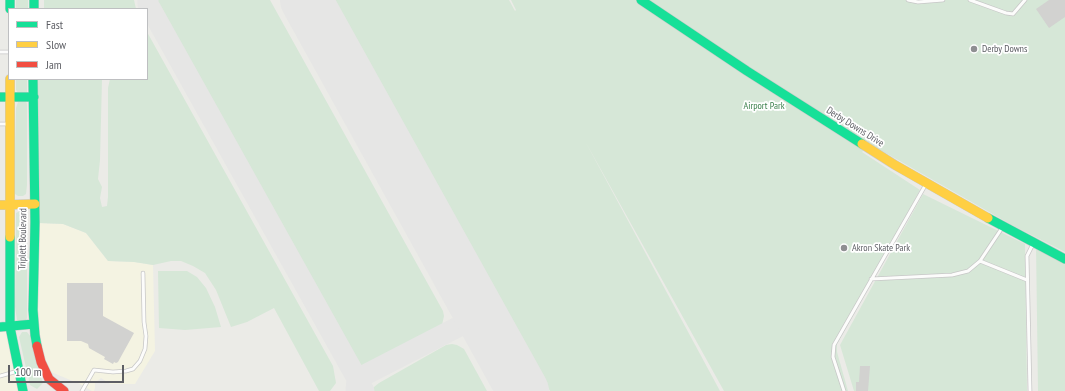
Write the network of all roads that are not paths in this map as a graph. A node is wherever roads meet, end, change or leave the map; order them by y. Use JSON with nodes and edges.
{"nodes":[{"id":1,"x":641,"y":0,"type":"edge"},
{"id":2,"x":908,"y":0,"type":"edge"},
{"id":3,"x":943,"y":0,"type":"edge"},
{"id":4,"x":970,"y":0,"type":"edge"},
{"id":5,"x":1025,"y":0,"type":"edge"},
{"id":6,"x":10,"y":80,"type":"edge"},
{"id":7,"x":33,"y":80,"type":"edge"},
{"id":8,"x":0,"y":97,"type":"edge"},
{"id":9,"x":10,"y":97,"type":"junction"},
{"id":10,"x":34,"y":97,"type":"junction"},
{"id":11,"x":0,"y":124,"type":"edge"},
{"id":12,"x":10,"y":124,"type":"junction"},
{"id":13,"x":927,"y":183,"type":"junction"},
{"id":14,"x":35,"y":204,"type":"junction"},
{"id":15,"x":5,"y":205,"type":"edge"},
{"id":16,"x":1003,"y":226,"type":"junction"},
{"id":17,"x":1033,"y":242,"type":"junction"},
{"id":18,"x":1065,"y":259,"type":"edge"},
{"id":19,"x":980,"y":261,"type":"junction"},
{"id":20,"x":143,"y":273,"type":"dead end"},
{"id":21,"x":871,"y":279,"type":"junction"},
{"id":22,"x":1028,"y":280,"type":"junction"},
{"id":23,"x":34,"y":324,"type":"junction"},
{"id":24,"x":5,"y":327,"type":"edge"},
{"id":25,"x":20,"y":370,"type":"junction"},
{"id":26,"x":0,"y":376,"type":"edge"},
{"id":27,"x":23,"y":391,"type":"edge"},
{"id":28,"x":64,"y":391,"type":"edge"},
{"id":29,"x":82,"y":391,"type":"edge"},
{"id":30,"x":844,"y":391,"type":"edge"},
{"id":31,"x":1030,"y":391,"type":"edge"}],
"edges":[{"from":1,"to":13,"type":"main road","name":"Derby Downs Drive"},
{"from":2,"to":3,"type":"lane"},
{"from":4,"to":5,"type":"lane"},
{"from":6,"to":9,"type":"main road","name":"Triplett Boulevard"},
{"from":7,"to":10,"type":"main road","name":"Triplett Boulevard"},
{"from":8,"to":9,"type":"main road"},
{"from":9,"to":10,"type":"main road"},
{"from":9,"to":12,"type":"main road","name":"Triplett Boulevard"},
{"from":10,"to":14,"type":"main road","name":"Triplett Boulevard"},
{"from":11,"to":12,"type":"lane"},
{"from":12,"to":15,"type":"main road","name":"Triplett Boulevard"},
{"from":13,"to":16,"type":"main road","name":"Derby Downs Drive"},
{"from":13,"to":21,"type":"lane"},
{"from":14,"to":15,"type":"main road"},
{"from":14,"to":23,"type":"main road","name":"Triplett Boulevard"},
{"from":15,"to":24,"type":"main road","name":"Triplett Boulevard"},
{"from":16,"to":17,"type":"main road","name":"Derby Downs Drive"},
{"from":16,"to":19,"type":"lane"},
{"from":17,"to":18,"type":"main road","name":"Derby Downs Drive"},
{"from":17,"to":22,"type":"lane"},
{"from":19,"to":21,"type":"lane"},
{"from":19,"to":22,"type":"lane"},
{"from":20,"to":29,"type":"lane"},
{"from":21,"to":30,"type":"lane"},
{"from":22,"to":31,"type":"lane"},
{"from":23,"to":24,"type":"main road"},
{"from":23,"to":28,"type":"main road","name":"Triplett Boulevard"},
{"from":24,"to":25,"type":"main road","name":"Triplett Boulevard"},
{"from":25,"to":26,"type":"lane"},
{"from":25,"to":27,"type":"main road","name":"Triplett Boulevard"}]}
